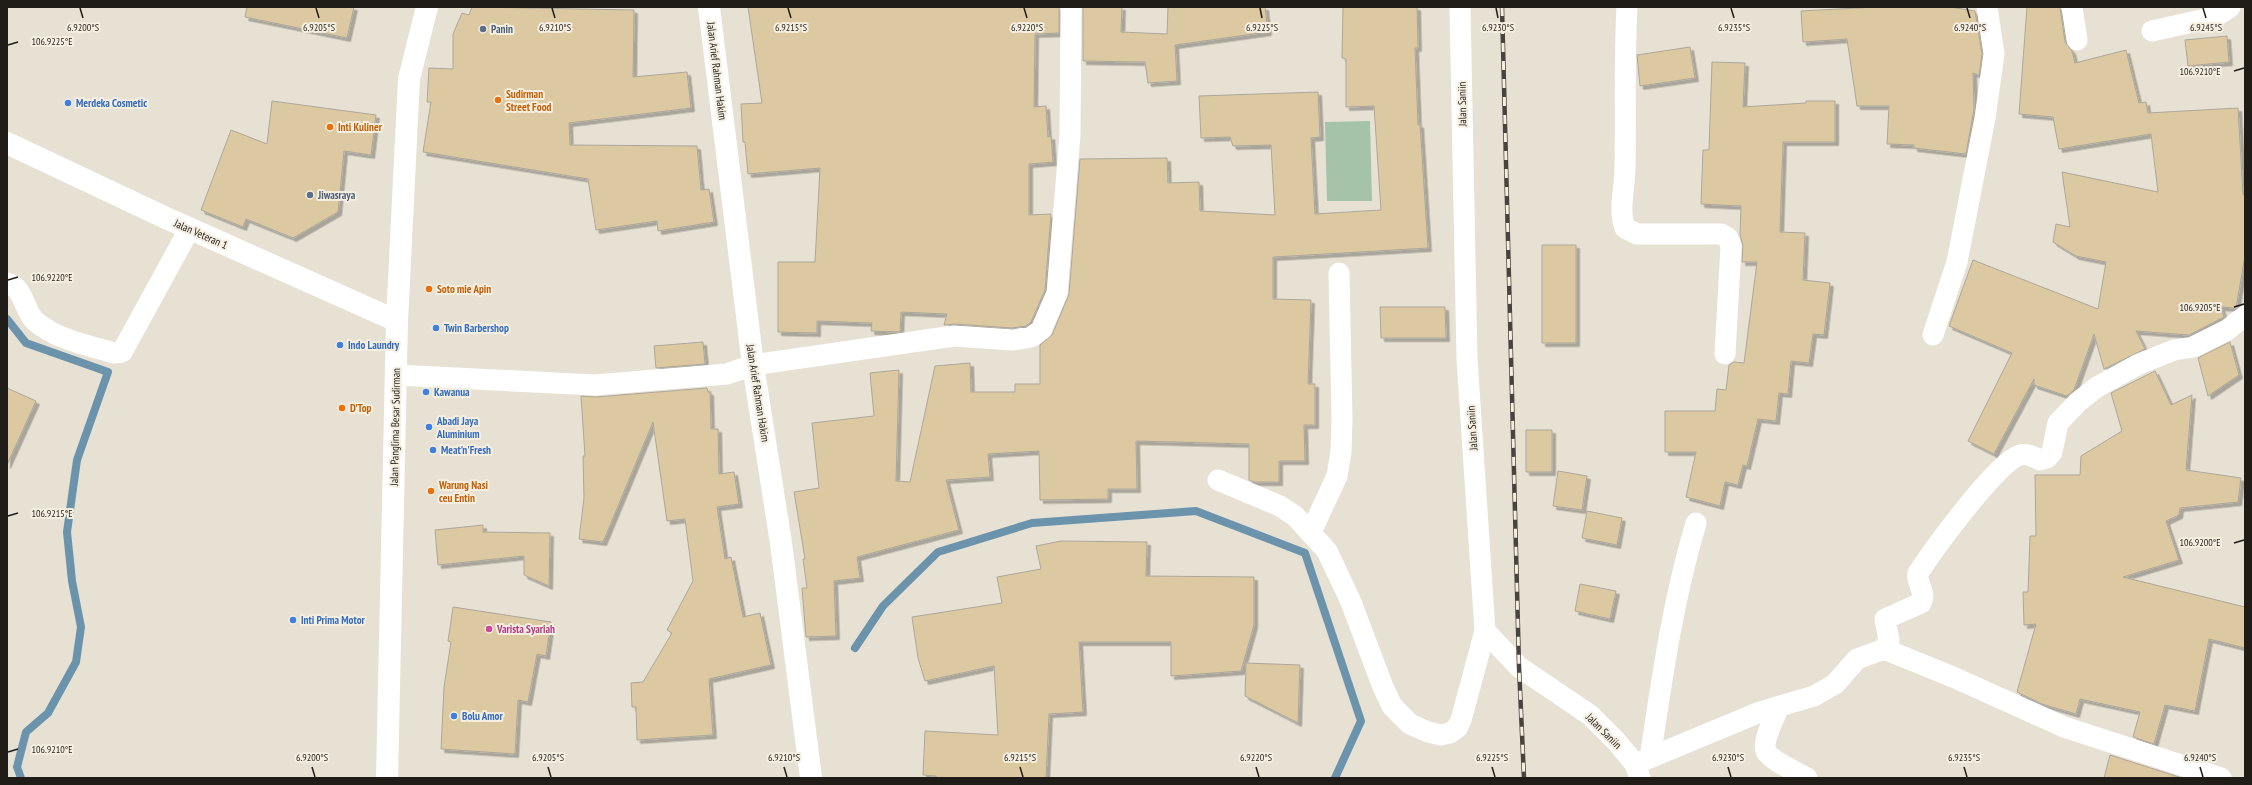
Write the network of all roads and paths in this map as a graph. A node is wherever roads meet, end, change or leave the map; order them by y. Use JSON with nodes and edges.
{"nodes":[{"id":1,"x":427,"y":7,"type":"edge"},
{"id":2,"x":709,"y":7,"type":"edge"},
{"id":3,"x":1071,"y":7,"type":"edge"},
{"id":4,"x":1460,"y":7,"type":"edge"},
{"id":5,"x":1627,"y":7,"type":"edge"},
{"id":6,"x":1987,"y":7,"type":"edge"},
{"id":7,"x":2072,"y":7,"type":"edge"},
{"id":8,"x":2230,"y":7,"type":"edge"},
{"id":9,"x":2152,"y":31,"type":"dead end"},
{"id":10,"x":2077,"y":40,"type":"dead end"},
{"id":11,"x":7,"y":143,"type":"edge"},
{"id":12,"x":190,"y":228,"type":"junction"},
{"id":13,"x":1338,"y":272,"type":"dead end"},
{"id":14,"x":7,"y":283,"type":"edge"},
{"id":15,"x":2245,"y":316,"type":"edge"},
{"id":16,"x":397,"y":321,"type":"junction"},
{"id":17,"x":1933,"y":334,"type":"dead end"},
{"id":18,"x":1726,"y":354,"type":"dead end"},
{"id":19,"x":753,"y":365,"type":"junction"},
{"id":20,"x":396,"y":375,"type":"junction"},
{"id":21,"x":1218,"y":480,"type":"dead end"},
{"id":22,"x":1696,"y":523,"type":"dead end"},
{"id":23,"x":1311,"y":532,"type":"junction"},
{"id":24,"x":1485,"y":631,"type":"junction"},
{"id":25,"x":1884,"y":649,"type":"junction"},
{"id":26,"x":1778,"y":707,"type":"junction"},
{"id":27,"x":1642,"y":767,"type":"edge"},
{"id":28,"x":387,"y":778,"type":"edge"},
{"id":29,"x":810,"y":778,"type":"edge"},
{"id":30,"x":1807,"y":778,"type":"edge"},
{"id":31,"x":2222,"y":778,"type":"edge"}],
"edges":[{"from":1,"to":16,"type":"main road","name":"Jalan Panglima Besar Sudirman"},
{"from":2,"to":19,"type":"main road","name":"Jalan Arief Rahman Hakim"},
{"from":3,"to":19,"type":"street"},
{"from":4,"to":24,"type":"street","name":"Jalan Saniin"},
{"from":5,"to":18,"type":"street"},
{"from":6,"to":17,"type":"street"},
{"from":7,"to":10,"type":"street"},
{"from":8,"to":9,"type":"street"},
{"from":11,"to":12,"type":"main road","name":"Jalan Veteran 1"},
{"from":12,"to":14,"type":"street"},
{"from":12,"to":16,"type":"main road","name":"Jalan Veteran 1"},
{"from":13,"to":23,"type":"street"},
{"from":15,"to":25,"type":"street"},
{"from":16,"to":20,"type":"main road","name":"Jalan Panglima Besar Sudirman"},
{"from":19,"to":20,"type":"street"},
{"from":19,"to":29,"type":"main road","name":"Jalan Arief Rahman Hakim"},
{"from":20,"to":28,"type":"main road","name":"Jalan Panglima Besar Sudirman"},
{"from":21,"to":23,"type":"street"},
{"from":22,"to":27,"type":"street"},
{"from":23,"to":24,"type":"street"},
{"from":24,"to":27,"type":"street","name":"Jalan Saniin"},
{"from":25,"to":26,"type":"street"},
{"from":25,"to":31,"type":"street"},
{"from":26,"to":27,"type":"street"},
{"from":26,"to":30,"type":"street"}]}
